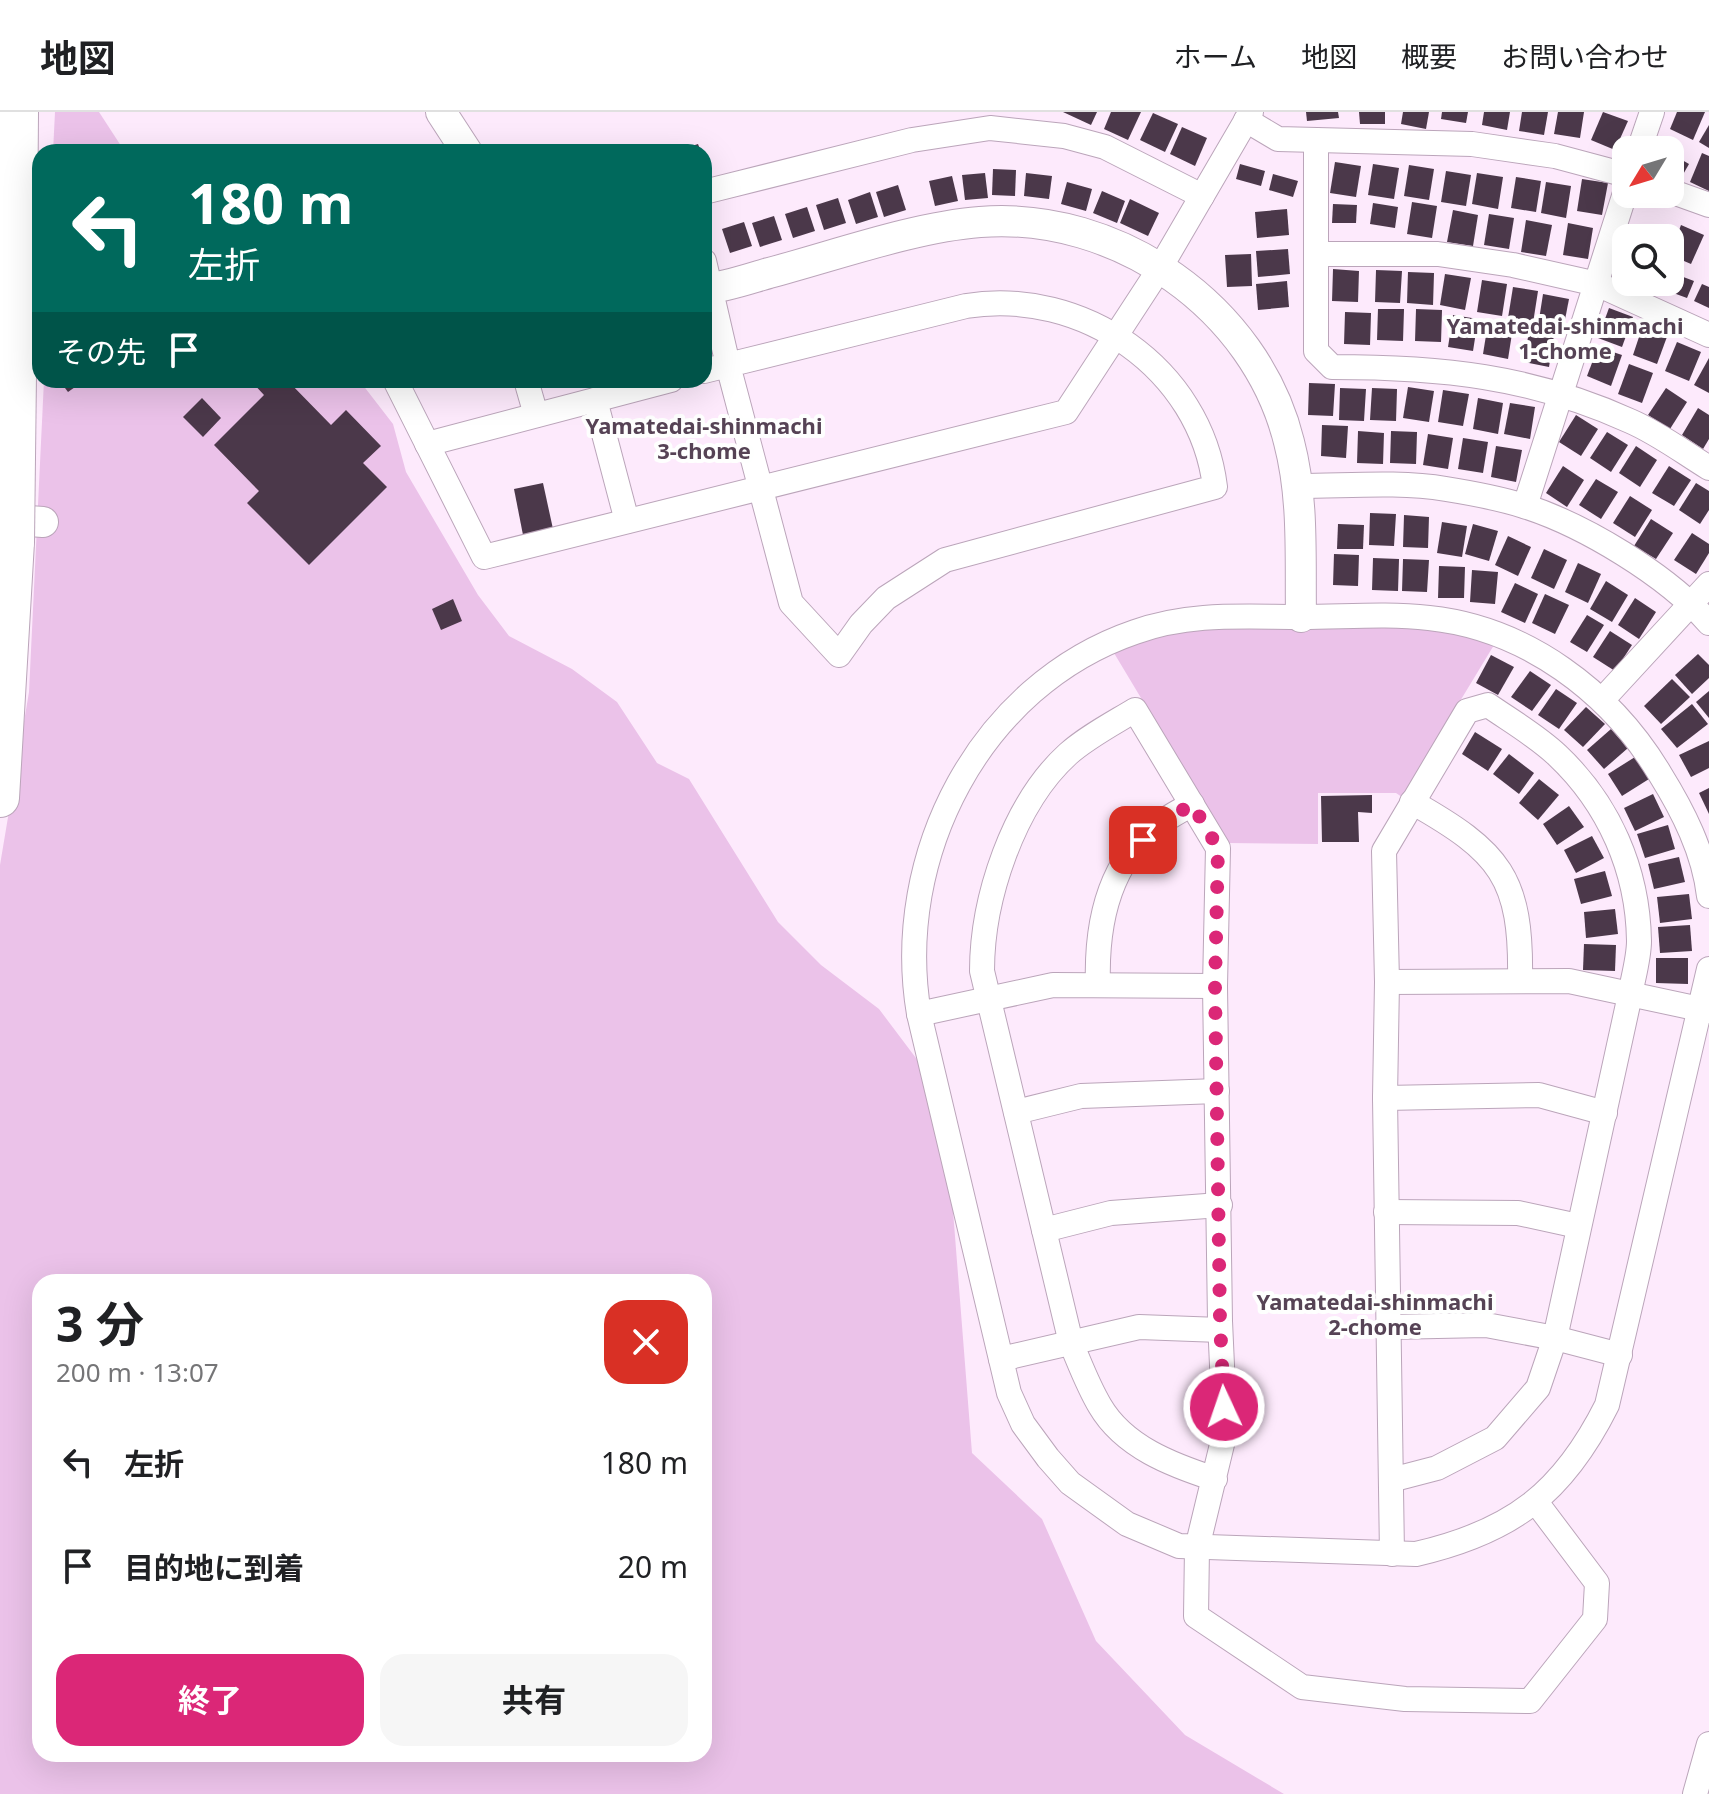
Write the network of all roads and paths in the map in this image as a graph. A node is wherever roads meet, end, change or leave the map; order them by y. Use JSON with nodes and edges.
{"nodes":[{"id":1,"x":19,"y":112,"type":"edge"},
{"id":2,"x":441,"y":112,"type":"edge"},
{"id":3,"x":1652,"y":112,"type":"edge"},
{"id":4,"x":1248,"y":116,"type":"edge"},
{"id":5,"x":1644,"y":136,"type":"edge"},
{"id":6,"x":1316,"y":140,"type":"junction"},
{"id":7,"x":462,"y":144,"type":"edge"},
{"id":8,"x":1612,"y":171,"type":"edge"},
{"id":9,"x":712,"y":190,"type":"edge"},
{"id":10,"x":1202,"y":196,"type":"junction"},
{"id":11,"x":1684,"y":196,"type":"edge"},
{"id":12,"x":1709,"y":205,"type":"edge"},
{"id":13,"x":1620,"y":208,"type":"edge"},
{"id":14,"x":1318,"y":254,"type":"junction"},
{"id":15,"x":1160,"y":268,"type":"junction"},
{"id":16,"x":712,"y":278,"type":"edge"},
{"id":17,"x":1597,"y":284,"type":"junction"},
{"id":18,"x":712,"y":332,"type":"edge"},
{"id":19,"x":1709,"y":335,"type":"edge"},
{"id":20,"x":1118,"y":336,"type":"junction"},
{"id":21,"x":716,"y":368,"type":"edge"},
{"id":22,"x":399,"y":388,"type":"edge"},
{"id":23,"x":528,"y":388,"type":"edge"},
{"id":24,"x":641,"y":388,"type":"edge"},
{"id":25,"x":1561,"y":394,"type":"junction"},
{"id":26,"x":595,"y":400,"type":"junction"},
{"id":27,"x":536,"y":415,"type":"junction"},
{"id":28,"x":427,"y":444,"type":"junction"},
{"id":29,"x":1709,"y":468,"type":"edge"},
{"id":30,"x":1299,"y":486,"type":"junction"},
{"id":31,"x":760,"y":487,"type":"junction"},
{"id":32,"x":1525,"y":506,"type":"junction"},
{"id":33,"x":627,"y":521,"type":"junction"},
{"id":34,"x":19,"y":528,"type":"edge"},
{"id":35,"x":1709,"y":584,"type":"edge"},
{"id":36,"x":1692,"y":603,"type":"junction"},
{"id":37,"x":1301,"y":617,"type":"junction"},
{"id":38,"x":1709,"y":623,"type":"edge"},
{"id":39,"x":1603,"y":699,"type":"junction"},
{"id":40,"x":0,"y":798,"type":"edge"},
{"id":41,"x":1412,"y":802,"type":"junction"},
{"id":42,"x":1192,"y":804,"type":"junction"},
{"id":43,"x":1709,"y":896,"type":"edge"},
{"id":44,"x":1709,"y":969,"type":"edge"},
{"id":45,"x":1520,"y":981,"type":"junction"},
{"id":46,"x":1387,"y":982,"type":"junction"},
{"id":47,"x":1098,"y":985,"type":"junction"},
{"id":48,"x":1215,"y":986,"type":"junction"},
{"id":49,"x":1630,"y":995,"type":"junction"},
{"id":50,"x":989,"y":999,"type":"junction"},
{"id":51,"x":1705,"y":1010,"type":"edge"},
{"id":52,"x":919,"y":1014,"type":"junction"},
{"id":53,"x":1217,"y":1091,"type":"junction"},
{"id":54,"x":1385,"y":1098,"type":"junction"},
{"id":55,"x":1016,"y":1112,"type":"junction"},
{"id":56,"x":1605,"y":1113,"type":"junction"},
{"id":57,"x":1220,"y":1205,"type":"junction"},
{"id":58,"x":1386,"y":1212,"type":"junction"},
{"id":59,"x":1578,"y":1226,"type":"junction"},
{"id":60,"x":1044,"y":1230,"type":"junction"},
{"id":61,"x":1389,"y":1327,"type":"junction"},
{"id":62,"x":1220,"y":1330,"type":"junction"},
{"id":63,"x":1555,"y":1338,"type":"junction"},
{"id":64,"x":1071,"y":1343,"type":"junction"},
{"id":65,"x":1620,"y":1355,"type":"junction"},
{"id":66,"x":1001,"y":1359,"type":"junction"},
{"id":67,"x":1215,"y":1479,"type":"junction"},
{"id":68,"x":1391,"y":1480,"type":"junction"},
{"id":69,"x":1536,"y":1502,"type":"junction"},
{"id":70,"x":1197,"y":1548,"type":"junction"},
{"id":71,"x":1392,"y":1554,"type":"junction"},
{"id":72,"x":1709,"y":1744,"type":"edge"},
{"id":73,"x":1695,"y":1794,"type":"edge"}],
"edges":[{"from":1,"to":34,"type":"main road","bridge":true},
{"from":2,"to":7,"type":"street"},
{"from":3,"to":5,"type":"street"},
{"from":4,"to":6,"type":"street"},
{"from":4,"to":10,"type":"street"},
{"from":6,"to":8,"type":"street"},
{"from":6,"to":14,"type":"street"},
{"from":9,"to":10,"type":"street"},
{"from":10,"to":15,"type":"street"},
{"from":11,"to":12,"type":"street"},
{"from":13,"to":17,"type":"street"},
{"from":14,"to":17,"type":"street"},
{"from":14,"to":25,"type":"street"},
{"from":15,"to":16,"type":"street"},
{"from":15,"to":20,"type":"street"},
{"from":15,"to":30,"type":"street"},
{"from":17,"to":19,"type":"street"},
{"from":17,"to":25,"type":"street"},
{"from":18,"to":21,"type":"street"},
{"from":20,"to":21,"type":"street"},
{"from":20,"to":31,"type":"street"},
{"from":20,"to":31,"type":"street"},
{"from":21,"to":31,"type":"street"},
{"from":22,"to":28,"type":"street"},
{"from":23,"to":27,"type":"street"},
{"from":24,"to":26,"type":"street"},
{"from":25,"to":29,"type":"street"},
{"from":25,"to":32,"type":"street"},
{"from":26,"to":27,"type":"street"},
{"from":26,"to":33,"type":"street"},
{"from":27,"to":28,"type":"street"},
{"from":28,"to":33,"type":"street"},
{"from":30,"to":32,"type":"street"},
{"from":30,"to":37,"type":"street"},
{"from":31,"to":33,"type":"street"},
{"from":32,"to":36,"type":"street"},
{"from":34,"to":40,"type":"main road"},
{"from":35,"to":36,"type":"street"},
{"from":36,"to":38,"type":"street"},
{"from":36,"to":39,"type":"street"},
{"from":37,"to":39,"type":"street"},
{"from":37,"to":52,"type":"street"},
{"from":39,"to":43,"type":"street"},
{"from":41,"to":45,"type":"street"},
{"from":41,"to":46,"type":"street"},
{"from":41,"to":49,"type":"street"},
{"from":42,"to":47,"type":"street"},
{"from":42,"to":48,"type":"street"},
{"from":42,"to":50,"type":"street"},
{"from":44,"to":51,"type":"street"},
{"from":45,"to":46,"type":"street"},
{"from":45,"to":49,"type":"street"},
{"from":46,"to":54,"type":"street"},
{"from":47,"to":48,"type":"street"},
{"from":47,"to":50,"type":"street"},
{"from":48,"to":53,"type":"street"},
{"from":49,"to":51,"type":"street"},
{"from":49,"to":56,"type":"street"},
{"from":50,"to":52,"type":"street"},
{"from":50,"to":55,"type":"street"},
{"from":51,"to":65,"type":"street"},
{"from":52,"to":66,"type":"street"},
{"from":53,"to":55,"type":"street"},
{"from":53,"to":57,"type":"street"},
{"from":54,"to":56,"type":"street"},
{"from":54,"to":58,"type":"street"},
{"from":55,"to":60,"type":"street"},
{"from":56,"to":59,"type":"street"},
{"from":57,"to":60,"type":"street"},
{"from":57,"to":62,"type":"street"},
{"from":58,"to":59,"type":"street"},
{"from":58,"to":61,"type":"street"},
{"from":59,"to":63,"type":"street"},
{"from":60,"to":64,"type":"street"},
{"from":61,"to":63,"type":"street"},
{"from":61,"to":68,"type":"street"},
{"from":62,"to":64,"type":"street"},
{"from":62,"to":67,"type":"street"},
{"from":63,"to":65,"type":"street"},
{"from":63,"to":68,"type":"street"},
{"from":64,"to":66,"type":"street"},
{"from":64,"to":67,"type":"street"},
{"from":65,"to":69,"type":"street"},
{"from":66,"to":70,"type":"street"},
{"from":67,"to":70,"type":"street"},
{"from":68,"to":71,"type":"street"},
{"from":69,"to":70,"type":"street"},
{"from":69,"to":71,"type":"street"},
{"from":70,"to":71,"type":"street"},
{"from":72,"to":73,"type":"street"}]}
